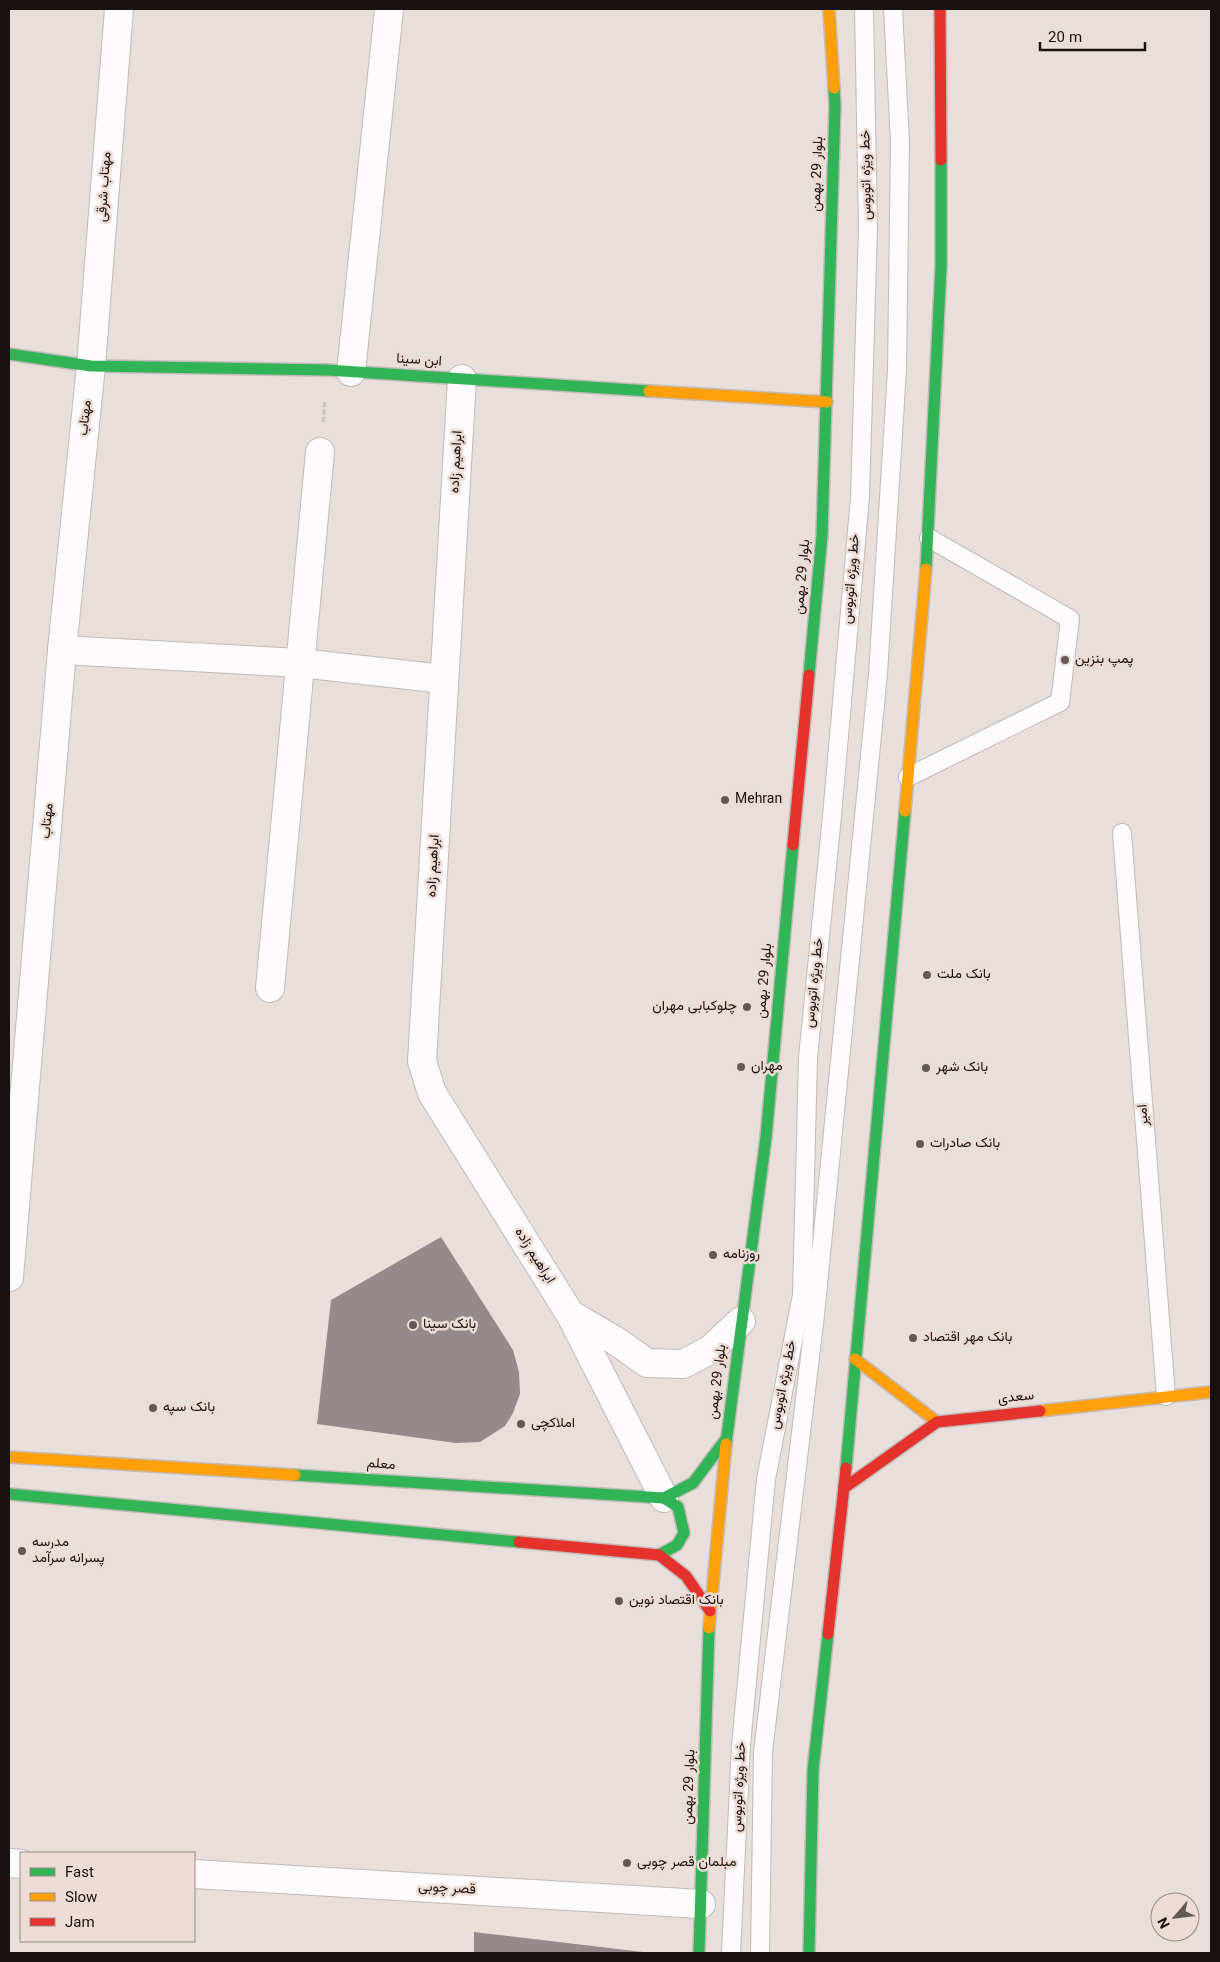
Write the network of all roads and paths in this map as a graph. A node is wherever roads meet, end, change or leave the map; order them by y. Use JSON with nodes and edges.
{"nodes":[{"id":1,"x":119,"y":9,"type":"edge"},
{"id":2,"x":389,"y":9,"type":"edge"},
{"id":3,"x":829,"y":9,"type":"edge"},
{"id":4,"x":864,"y":9,"type":"edge"},
{"id":5,"x":893,"y":9,"type":"edge"},
{"id":6,"x":940,"y":9,"type":"edge"},
{"id":7,"x":9,"y":354,"type":"edge"},
{"id":8,"x":91,"y":366,"type":"junction"},
{"id":9,"x":339,"y":371,"type":"junction"},
{"id":10,"x":462,"y":379,"type":"junction"},
{"id":11,"x":827,"y":402,"type":"junction"},
{"id":12,"x":320,"y":452,"type":"joint"},
{"id":13,"x":929,"y":538,"type":"junction"},
{"id":14,"x":62,"y":650,"type":"junction"},
{"id":15,"x":300,"y":663,"type":"junction"},
{"id":16,"x":444,"y":679,"type":"junction"},
{"id":17,"x":908,"y":778,"type":"junction"},
{"id":18,"x":1122,"y":833,"type":"dead end"},
{"id":19,"x":270,"y":988,"type":"dead end"},
{"id":20,"x":16,"y":1128,"type":"edge"},
{"id":21,"x":9,"y":1277,"type":"edge"},
{"id":22,"x":570,"y":1314,"type":"junction"},
{"id":23,"x":741,"y":1321,"type":"junction"},
{"id":24,"x":855,"y":1359,"type":"junction"},
{"id":25,"x":1211,"y":1392,"type":"edge"},
{"id":26,"x":1166,"y":1396,"type":"junction"},
{"id":27,"x":937,"y":1422,"type":"junction"},
{"id":28,"x":726,"y":1439,"type":"junction"},
{"id":29,"x":9,"y":1457,"type":"edge"},
{"id":30,"x":844,"y":1488,"type":"junction"},
{"id":31,"x":9,"y":1494,"type":"edge"},
{"id":32,"x":664,"y":1498,"type":"junction"},
{"id":33,"x":659,"y":1555,"type":"junction"},
{"id":34,"x":710,"y":1611,"type":"junction"},
{"id":35,"x":195,"y":1874,"type":"edge"},
{"id":36,"x":701,"y":1904,"type":"junction"},
{"id":37,"x":699,"y":1953,"type":"edge"},
{"id":38,"x":731,"y":1953,"type":"edge"},
{"id":39,"x":760,"y":1953,"type":"edge"},
{"id":40,"x":809,"y":1953,"type":"edge"}],
"edges":[{"from":1,"to":8,"type":"street","name":"مهتاب شرقی"},
{"from":2,"to":9,"type":"street"},
{"from":3,"to":11,"type":"main road","name":"بلوار 29 بهمن"},
{"from":4,"to":38,"type":"lane","name":"خط ویژه اتوبوس"},
{"from":5,"to":39,"type":"lane","name":"خط ویژه اتوبوس"},
{"from":6,"to":13,"type":"main road"},
{"from":7,"to":8,"type":"main road","name":"ابن سینا"},
{"from":8,"to":9,"type":"main road","name":"ابن سینا"},
{"from":8,"to":14,"type":"street","name":"مهتاب"},
{"from":9,"to":10,"type":"main road","name":"ابن سینا"},
{"from":9,"to":12,"type":"path"},
{"from":10,"to":11,"type":"main road","name":"ابن سینا"},
{"from":10,"to":16,"type":"street","name":"ابراهیم زاده"},
{"from":11,"to":23,"type":"main road","name":"بلوار 29 بهمن"},
{"from":12,"to":15,"type":"street"},
{"from":13,"to":17,"type":"main road"},
{"from":13,"to":17,"type":"lane"},
{"from":14,"to":15,"type":"street"},
{"from":14,"to":20,"type":"street","name":"مهتاب"},
{"from":15,"to":16,"type":"street"},
{"from":15,"to":19,"type":"street"},
{"from":16,"to":22,"type":"street","name":"ابراهیم زاده"},
{"from":17,"to":24,"type":"main road"},
{"from":18,"to":26,"type":"lane","name":"امیر"},
{"from":20,"to":21,"type":"street","name":"مهتاب"},
{"from":22,"to":23,"type":"street","name":"ابراهیم زاده"},
{"from":22,"to":32,"type":"street","name":"ابراهیم زاده"},
{"from":23,"to":28,"type":"main road","name":"بلوار 29 بهمن"},
{"from":24,"to":27,"type":"main road"},
{"from":24,"to":30,"type":"main road"},
{"from":25,"to":26,"type":"main road","name":"سعدی"},
{"from":26,"to":27,"type":"main road","name":"سعدی"},
{"from":27,"to":30,"type":"main road","name":"سعدی"},
{"from":28,"to":32,"type":"main road"},
{"from":28,"to":34,"type":"main road","name":"بلوار 29 بهمن"},
{"from":29,"to":32,"type":"main road","name":"معلم"},
{"from":30,"to":40,"type":"main road"},
{"from":31,"to":33,"type":"main road"},
{"from":32,"to":33,"type":"main road"},
{"from":33,"to":34,"type":"main road"},
{"from":34,"to":36,"type":"main road","name":"بلوار 29 بهمن"},
{"from":35,"to":36,"type":"street","name":"قصر چوبی"},
{"from":36,"to":37,"type":"main road","name":"بلوار 29 بهمن"}]}
